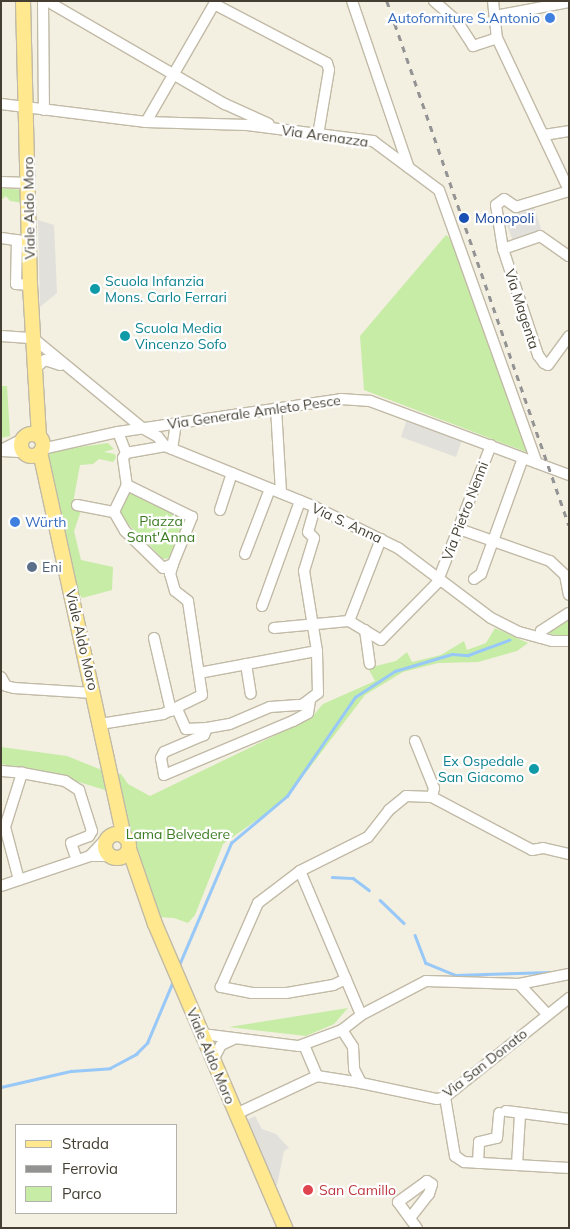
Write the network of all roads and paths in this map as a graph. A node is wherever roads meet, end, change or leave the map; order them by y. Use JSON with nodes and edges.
{"nodes":[{"id":1,"x":23,"y":1,"type":"edge"},
{"id":2,"x":42,"y":1,"type":"edge"},
{"id":3,"x":47,"y":1,"type":"edge"},
{"id":4,"x":352,"y":1,"type":"edge"},
{"id":5,"x":434,"y":1,"type":"edge"},
{"id":6,"x":493,"y":1,"type":"edge"},
{"id":7,"x":569,"y":2,"type":"edge"},
{"id":8,"x":216,"y":3,"type":"edge"},
{"id":9,"x":494,"y":16,"type":"junction"},
{"id":10,"x":497,"y":38,"type":"junction"},
{"id":11,"x":173,"y":75,"type":"junction"},
{"id":12,"x":1,"y":104,"type":"edge"},
{"id":13,"x":26,"y":108,"type":"junction"},
{"id":14,"x":44,"y":110,"type":"junction"},
{"id":15,"x":146,"y":122,"type":"junction"},
{"id":16,"x":280,"y":129,"type":"junction"},
{"id":17,"x":569,"y":131,"type":"edge"},
{"id":18,"x":318,"y":135,"type":"junction"},
{"id":19,"x":544,"y":135,"type":"junction"},
{"id":20,"x":409,"y":168,"type":"junction"},
{"id":21,"x":1,"y":182,"type":"edge"},
{"id":22,"x":28,"y":183,"type":"junction"},
{"id":23,"x":569,"y":190,"type":"edge"},
{"id":24,"x":1,"y":238,"type":"edge"},
{"id":25,"x":23,"y":240,"type":"junction"},
{"id":26,"x":503,"y":249,"type":"junction"},
{"id":27,"x":569,"y":256,"type":"edge"},
{"id":28,"x":1,"y":336,"type":"edge"},
{"id":29,"x":569,"y":336,"type":"edge"},
{"id":30,"x":33,"y":338,"type":"junction"},
{"id":31,"x":34,"y":369,"type":"junction"},
{"id":32,"x":72,"y":372,"type":"junction"},
{"id":33,"x":276,"y":408,"type":"junction"},
{"id":34,"x":176,"y":423,"type":"junction"},
{"id":35,"x":142,"y":428,"type":"junction"},
{"id":36,"x":118,"y":432,"type":"junction"},
{"id":37,"x":33,"y":445,"type":"junction"},
{"id":38,"x":491,"y":445,"type":"junction"},
{"id":39,"x":169,"y":447,"type":"junction"},
{"id":40,"x":1,"y":451,"type":"edge"},
{"id":41,"x":126,"y":453,"type":"junction"},
{"id":42,"x":524,"y":458,"type":"junction"},
{"id":43,"x":537,"y":463,"type":"junction"},
{"id":44,"x":232,"y":474,"type":"junction"},
{"id":45,"x":569,"y":475,"type":"edge"},
{"id":46,"x":127,"y":485,"type":"junction"},
{"id":47,"x":270,"y":489,"type":"junction"},
{"id":48,"x":281,"y":493,"type":"junction"},
{"id":49,"x":300,"y":501,"type":"junction"},
{"id":50,"x":77,"y":505,"type":"dead end"},
{"id":51,"x":315,"y":507,"type":"junction"},
{"id":52,"x":220,"y":510,"type":"dead end"},
{"id":53,"x":114,"y":512,"type":"junction"},
{"id":54,"x":459,"y":529,"type":"junction"},
{"id":55,"x":381,"y":539,"type":"junction"},
{"id":56,"x":494,"y":541,"type":"junction"},
{"id":57,"x":245,"y":554,"type":"dead end"},
{"id":58,"x":173,"y":564,"type":"junction"},
{"id":59,"x":440,"y":577,"type":"junction"},
{"id":60,"x":474,"y":579,"type":"dead end"},
{"id":61,"x":569,"y":595,"type":"edge"},
{"id":62,"x":262,"y":606,"type":"dead end"},
{"id":63,"x":569,"y":613,"type":"edge"},
{"id":64,"x":349,"y":621,"type":"junction"},
{"id":65,"x":313,"y":625,"type":"junction"},
{"id":66,"x":274,"y":628,"type":"dead end"},
{"id":67,"x":365,"y":630,"type":"junction"},
{"id":68,"x":154,"y":638,"type":"dead end"},
{"id":69,"x":541,"y":638,"type":"junction"},
{"id":70,"x":567,"y":642,"type":"edge"},
{"id":71,"x":317,"y":651,"type":"junction"},
{"id":72,"x":246,"y":664,"type":"junction"},
{"id":73,"x":370,"y":664,"type":"dead end"},
{"id":74,"x":199,"y":673,"type":"junction"},
{"id":75,"x":1,"y":677,"type":"edge"},
{"id":76,"x":94,"y":693,"type":"junction"},
{"id":77,"x":251,"y":694,"type":"dead end"},
{"id":78,"x":310,"y":701,"type":"junction"},
{"id":79,"x":174,"y":710,"type":"junction"},
{"id":80,"x":100,"y":724,"type":"junction"},
{"id":81,"x":207,"y":728,"type":"junction"},
{"id":82,"x":415,"y":741,"type":"dead end"},
{"id":83,"x":1,"y":772,"type":"edge"},
{"id":84,"x":22,"y":773,"type":"junction"},
{"id":85,"x":432,"y":797,"type":"junction"},
{"id":86,"x":117,"y":801,"type":"junction"},
{"id":87,"x":108,"y":838,"type":"junction"},
{"id":88,"x":126,"y":843,"type":"junction"},
{"id":89,"x":569,"y":854,"type":"edge"},
{"id":90,"x":90,"y":856,"type":"junction"},
{"id":91,"x":112,"y":857,"type":"junction"},
{"id":92,"x":77,"y":860,"type":"junction"},
{"id":93,"x":300,"y":871,"type":"junction"},
{"id":94,"x":19,"y":880,"type":"junction"},
{"id":95,"x":139,"y":884,"type":"junction"},
{"id":96,"x":1,"y":886,"type":"edge"},
{"id":97,"x":569,"y":974,"type":"edge"},
{"id":98,"x":346,"y":979,"type":"junction"},
{"id":99,"x":519,"y":984,"type":"junction"},
{"id":100,"x":569,"y":998,"type":"edge"},
{"id":101,"x":548,"y":1015,"type":"junction"},
{"id":102,"x":358,"y":1018,"type":"junction"},
{"id":103,"x":342,"y":1030,"type":"junction"},
{"id":104,"x":202,"y":1034,"type":"junction"},
{"id":105,"x":237,"y":1039,"type":"junction"},
{"id":106,"x":304,"y":1045,"type":"junction"},
{"id":107,"x":352,"y":1047,"type":"junction"},
{"id":108,"x":213,"y":1060,"type":"junction"},
{"id":109,"x":317,"y":1076,"type":"junction"},
{"id":110,"x":361,"y":1084,"type":"junction"},
{"id":111,"x":445,"y":1097,"type":"junction"},
{"id":112,"x":236,"y":1114,"type":"junction"},
{"id":113,"x":520,"y":1114,"type":"junction"},
{"id":114,"x":569,"y":1119,"type":"edge"},
{"id":115,"x":478,"y":1163,"type":"junction"},
{"id":116,"x":517,"y":1165,"type":"junction"},
{"id":117,"x":569,"y":1168,"type":"edge"},
{"id":118,"x":410,"y":1218,"type":"dead end"},
{"id":119,"x":285,"y":1228,"type":"edge"},
{"id":120,"x":417,"y":1228,"type":"edge"}],
"edges":[{"from":1,"to":13,"type":"main road","name":"Viale Aldo Moro"},
{"from":2,"to":14,"type":"street"},
{"from":3,"to":11,"type":"street"},
{"from":4,"to":20,"type":"street"},
{"from":5,"to":10,"type":"street"},
{"from":6,"to":9,"type":"street"},
{"from":7,"to":9,"type":"street"},
{"from":8,"to":11,"type":"street"},
{"from":8,"to":18,"type":"street"},
{"from":9,"to":10,"type":"street"},
{"from":10,"to":19,"type":"street"},
{"from":11,"to":15,"type":"street"},
{"from":11,"to":16,"type":"street"},
{"from":12,"to":13,"type":"street","name":"Via Arenazza"},
{"from":13,"to":14,"type":"street","name":"Via Arenazza"},
{"from":13,"to":22,"type":"main road","name":"Viale Aldo Moro"},
{"from":14,"to":15,"type":"street","name":"Via Arenazza"},
{"from":15,"to":16,"type":"street","name":"Via Arenazza"},
{"from":16,"to":18,"type":"street","name":"Via Arenazza"},
{"from":17,"to":19,"type":"street"},
{"from":18,"to":20,"type":"street","name":"Via Arenazza"},
{"from":19,"to":23,"type":"street"},
{"from":20,"to":43,"type":"street","name":"Via Arenazza"},
{"from":21,"to":22,"type":"street"},
{"from":22,"to":25,"type":"main road","name":"Viale Aldo Moro"},
{"from":23,"to":26,"type":"street","name":"Via Magenta"},
{"from":24,"to":25,"type":"street"},
{"from":25,"to":30,"type":"main road","name":"Viale Aldo Moro"},
{"from":26,"to":27,"type":"street"},
{"from":26,"to":29,"type":"street","name":"Via Magenta"},
{"from":28,"to":30,"type":"street"},
{"from":30,"to":31,"type":"main road","name":"Viale Aldo Moro"},
{"from":30,"to":32,"type":"street"},
{"from":31,"to":32,"type":"street"},
{"from":31,"to":37,"type":"main road","name":"Viale Aldo Moro"},
{"from":32,"to":35,"type":"street","name":"Via S. Anna"},
{"from":33,"to":34,"type":"street","name":"Via Generale Amleto Pesce"},
{"from":33,"to":38,"type":"street","name":"Via Generale Amleto Pesce"},
{"from":33,"to":48,"type":"street"},
{"from":34,"to":35,"type":"street","name":"Via Generale Amleto Pesce"},
{"from":34,"to":39,"type":"street"},
{"from":35,"to":36,"type":"street","name":"Via Generale Amleto Pesce"},
{"from":35,"to":39,"type":"street","name":"Via S. Anna"},
{"from":36,"to":37,"type":"street","name":"Via Generale Amleto Pesce"},
{"from":36,"to":41,"type":"street"},
{"from":37,"to":40,"type":"street","name":"Via Generale Amleto Pesce"},
{"from":37,"to":76,"type":"main road","name":"Viale Aldo Moro"},
{"from":38,"to":42,"type":"street","name":"Via Generale Amleto Pesce"},
{"from":38,"to":54,"type":"street","name":"Via Pietro Nenni"},
{"from":39,"to":41,"type":"street"},
{"from":39,"to":44,"type":"street","name":"Via S. Anna"},
{"from":41,"to":46,"type":"street"},
{"from":42,"to":43,"type":"street","name":"Via Generale Amleto Pesce"},
{"from":42,"to":56,"type":"street"},
{"from":43,"to":45,"type":"street","name":"Via Generale Amleto Pesce"},
{"from":44,"to":47,"type":"street","name":"Via S. Anna"},
{"from":44,"to":52,"type":"street"},
{"from":46,"to":53,"type":"street"},
{"from":46,"to":58,"type":"street"},
{"from":47,"to":48,"type":"street","name":"Via S. Anna"},
{"from":47,"to":57,"type":"street"},
{"from":48,"to":49,"type":"street","name":"Via S. Anna"},
{"from":49,"to":51,"type":"street","name":"Via S. Anna"},
{"from":49,"to":62,"type":"street"},
{"from":50,"to":53,"type":"street"},
{"from":51,"to":55,"type":"street","name":"Via S. Anna"},
{"from":51,"to":65,"type":"street"},
{"from":53,"to":58,"type":"street"},
{"from":54,"to":56,"type":"street"},
{"from":54,"to":59,"type":"street","name":"Via Pietro Nenni"},
{"from":55,"to":59,"type":"street","name":"Via S. Anna"},
{"from":55,"to":64,"type":"street"},
{"from":56,"to":60,"type":"street"},
{"from":56,"to":61,"type":"street"},
{"from":58,"to":74,"type":"street"},
{"from":59,"to":67,"type":"street"},
{"from":59,"to":69,"type":"street","name":"Via S. Anna"},
{"from":63,"to":69,"type":"street"},
{"from":64,"to":65,"type":"street"},
{"from":64,"to":67,"type":"street"},
{"from":65,"to":66,"type":"street"},
{"from":65,"to":71,"type":"street"},
{"from":67,"to":73,"type":"street"},
{"from":68,"to":79,"type":"street"},
{"from":69,"to":70,"type":"street","name":"Via S. Anna"},
{"from":71,"to":72,"type":"street"},
{"from":71,"to":78,"type":"street"},
{"from":72,"to":74,"type":"street"},
{"from":72,"to":77,"type":"street"},
{"from":74,"to":79,"type":"street"},
{"from":75,"to":76,"type":"street"},
{"from":76,"to":80,"type":"main road","name":"Viale Aldo Moro"},
{"from":78,"to":81,"type":"street"},
{"from":78,"to":81,"type":"street"},
{"from":79,"to":80,"type":"street"},
{"from":79,"to":81,"type":"street"},
{"from":80,"to":86,"type":"main road","name":"Viale Aldo Moro"},
{"from":82,"to":85,"type":"street"},
{"from":83,"to":84,"type":"street"},
{"from":84,"to":92,"type":"street"},
{"from":84,"to":94,"type":"street"},
{"from":85,"to":89,"type":"street"},
{"from":85,"to":93,"type":"street"},
{"from":86,"to":87,"type":"main road"},
{"from":86,"to":88,"type":"main road","name":"Viale Aldo Moro"},
{"from":87,"to":88,"type":"main road"},
{"from":87,"to":90,"type":"street"},
{"from":87,"to":91,"type":"main road"},
{"from":88,"to":91,"type":"main road"},
{"from":88,"to":95,"type":"main road","name":"Viale Aldo Moro"},
{"from":90,"to":91,"type":"street"},
{"from":90,"to":92,"type":"street"},
{"from":91,"to":95,"type":"main road","name":"Viale Aldo Moro"},
{"from":92,"to":94,"type":"street"},
{"from":93,"to":98,"type":"street"},
{"from":93,"to":98,"type":"street"},
{"from":94,"to":96,"type":"street"},
{"from":95,"to":104,"type":"main road","name":"Viale Aldo Moro"},
{"from":97,"to":99,"type":"street"},
{"from":98,"to":102,"type":"street"},
{"from":99,"to":101,"type":"street"},
{"from":99,"to":102,"type":"street"},
{"from":100,"to":101,"type":"street","name":"Via San Donato"},
{"from":101,"to":111,"type":"street","name":"Via San Donato"},
{"from":102,"to":103,"type":"street"},
{"from":102,"to":107,"type":"street"},
{"from":103,"to":106,"type":"street"},
{"from":103,"to":107,"type":"street"},
{"from":104,"to":105,"type":"street"},
{"from":104,"to":108,"type":"main road","name":"Viale Aldo Moro"},
{"from":105,"to":106,"type":"street"},
{"from":105,"to":108,"type":"street"},
{"from":106,"to":109,"type":"street"},
{"from":107,"to":110,"type":"street"},
{"from":108,"to":112,"type":"main road","name":"Viale Aldo Moro"},
{"from":109,"to":110,"type":"street","name":"Via San Donato"},
{"from":109,"to":112,"type":"street"},
{"from":110,"to":111,"type":"street","name":"Via San Donato"},
{"from":111,"to":115,"type":"street"},
{"from":112,"to":119,"type":"main road","name":"Viale Aldo Moro"},
{"from":113,"to":114,"type":"street"},
{"from":113,"to":115,"type":"street"},
{"from":113,"to":116,"type":"street"},
{"from":115,"to":116,"type":"street"},
{"from":116,"to":117,"type":"street"},
{"from":118,"to":120,"type":"street"}]}
